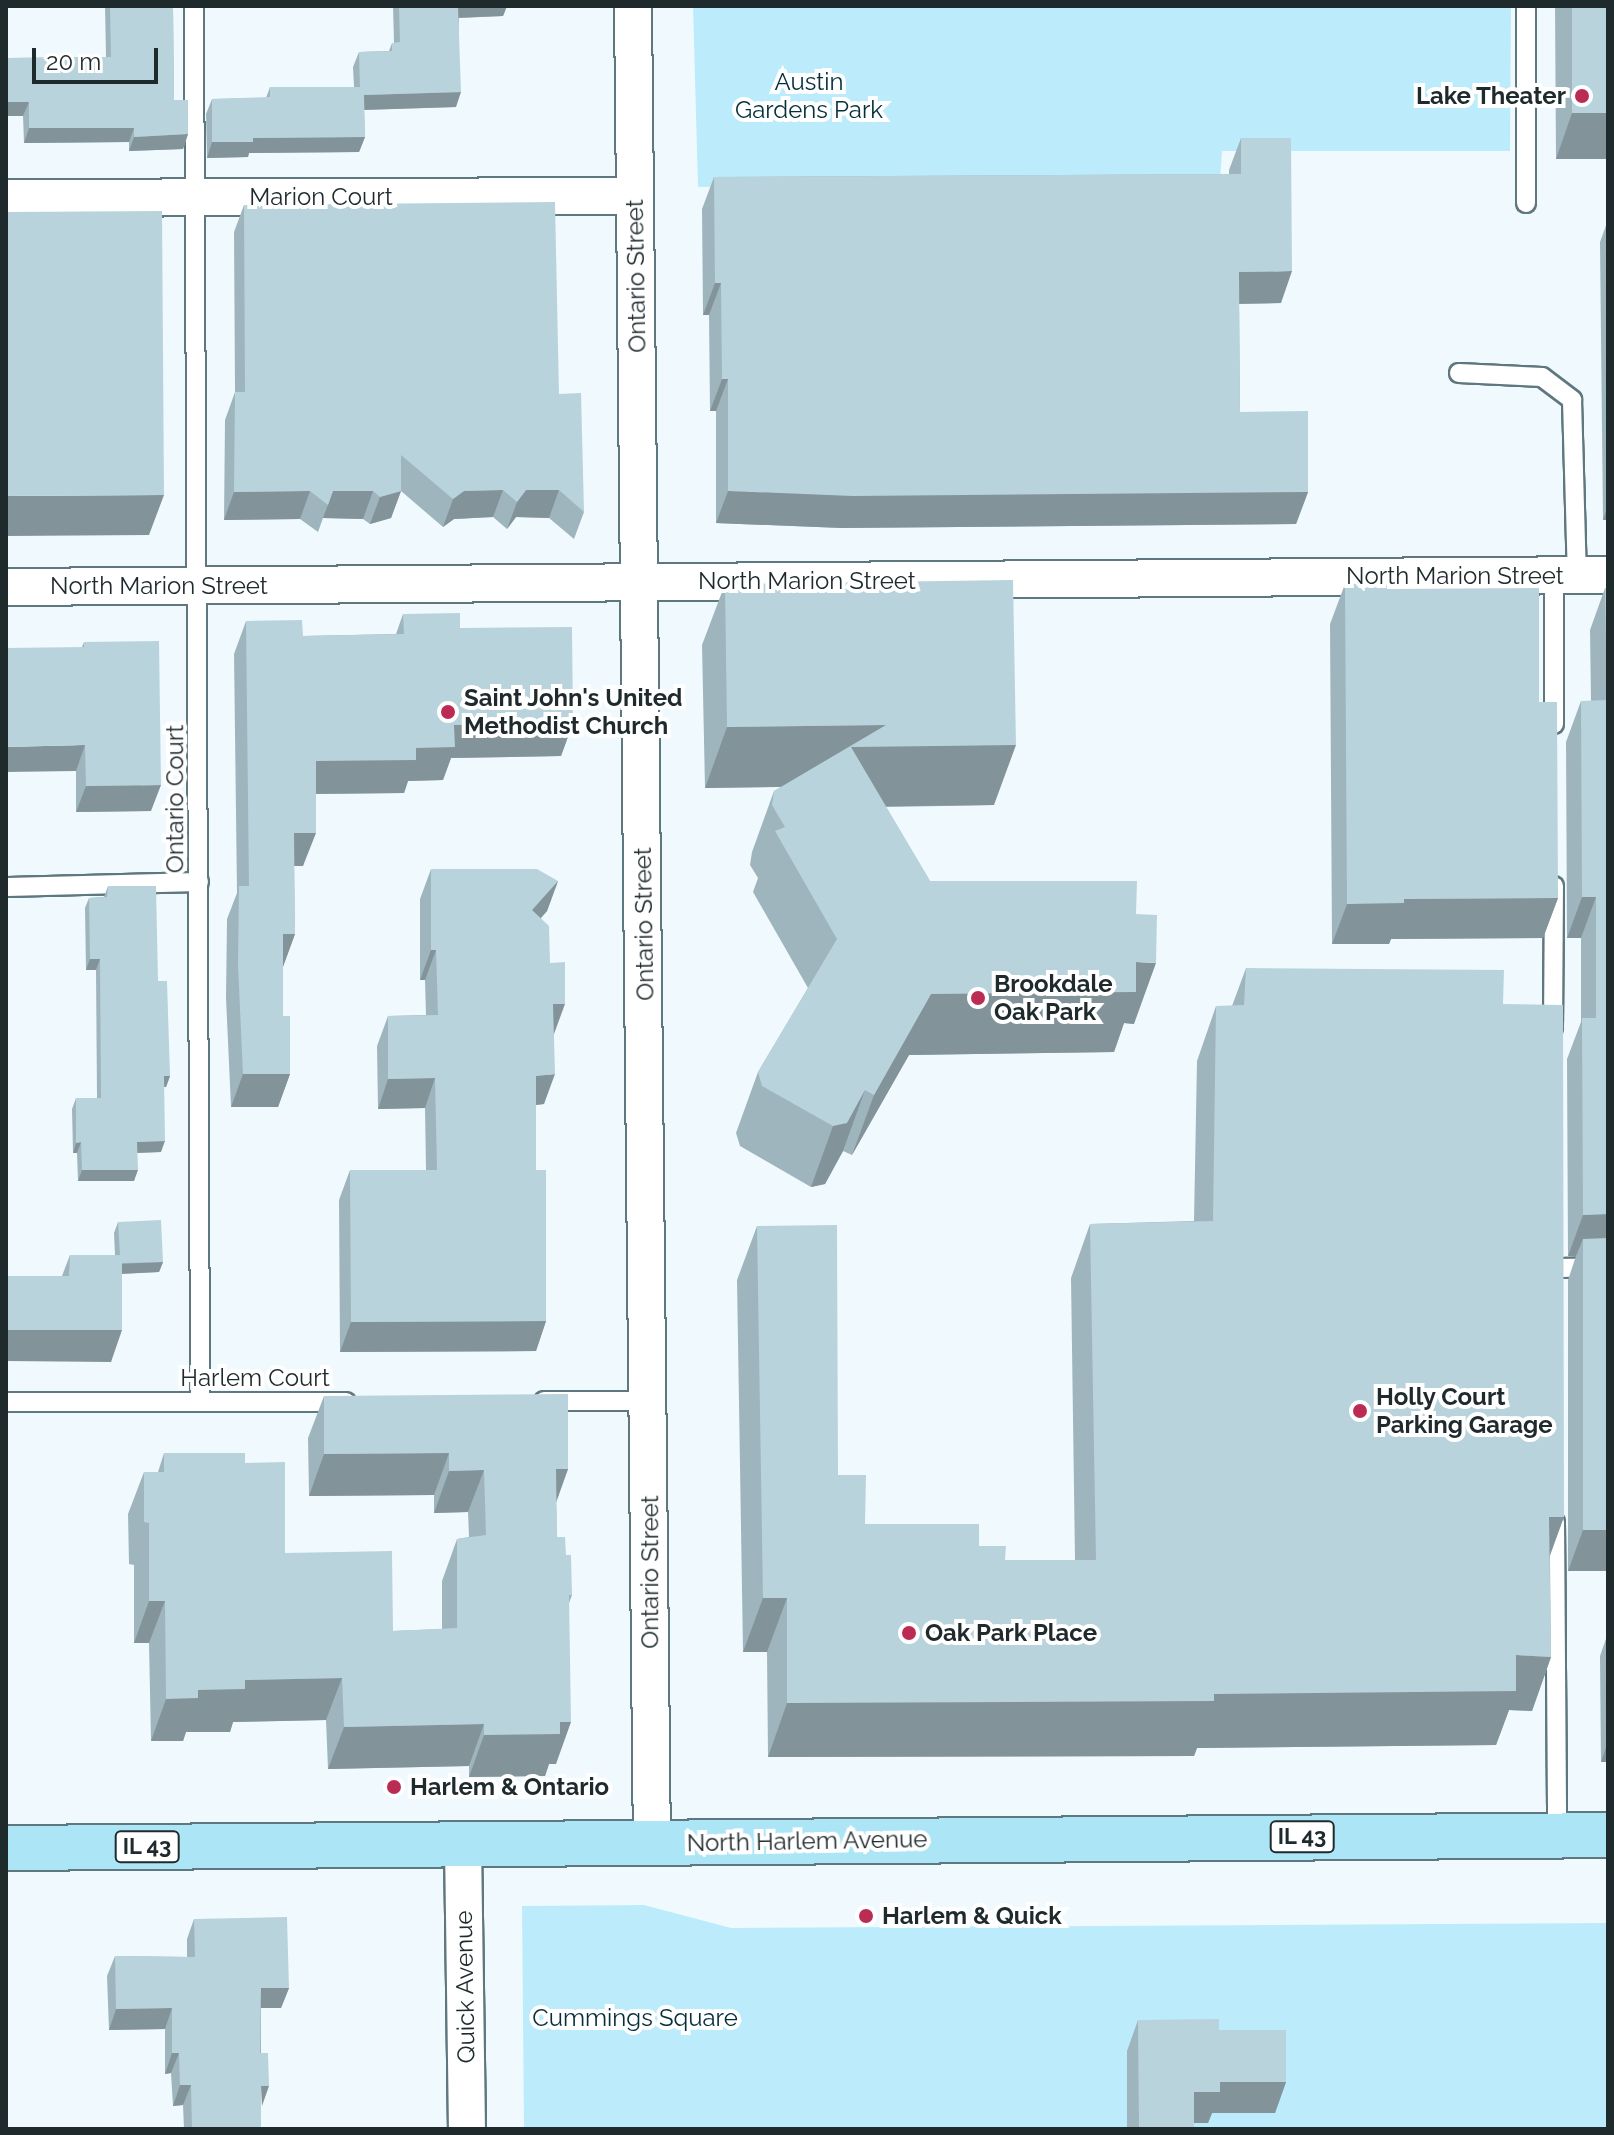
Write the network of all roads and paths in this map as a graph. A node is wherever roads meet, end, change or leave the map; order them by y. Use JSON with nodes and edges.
{"nodes":[{"id":1,"x":194,"y":6,"type":"edge"},
{"id":2,"x":633,"y":6,"type":"edge"},
{"id":3,"x":1526,"y":6,"type":"edge"},
{"id":4,"x":635,"y":196,"type":"junction"},
{"id":5,"x":193,"y":197,"type":"junction"},
{"id":6,"x":6,"y":198,"type":"edge"},
{"id":7,"x":1526,"y":203,"type":"dead end"},
{"id":8,"x":1459,"y":373,"type":"dead end"},
{"id":9,"x":1580,"y":575,"type":"edge"},
{"id":10,"x":640,"y":583,"type":"junction"},
{"id":11,"x":198,"y":586,"type":"junction"},
{"id":12,"x":6,"y":587,"type":"edge"},
{"id":13,"x":1554,"y":745,"type":"edge"},
{"id":14,"x":1554,"y":872,"type":"edge"},
{"id":15,"x":199,"y":882,"type":"junction"},
{"id":16,"x":6,"y":887,"type":"edge"},
{"id":17,"x":1553,"y":1047,"type":"edge"},
{"id":18,"x":1608,"y":1267,"type":"edge"},
{"id":19,"x":1553,"y":1268,"type":"edge"},
{"id":20,"x":370,"y":1401,"type":"edge"},
{"id":21,"x":525,"y":1401,"type":"edge"},
{"id":22,"x":649,"y":1401,"type":"junction"},
{"id":23,"x":6,"y":1402,"type":"edge"},
{"id":24,"x":200,"y":1402,"type":"junction"},
{"id":25,"x":1554,"y":1502,"type":"edge"},
{"id":26,"x":1557,"y":1835,"type":"junction"},
{"id":27,"x":1608,"y":1835,"type":"edge"},
{"id":28,"x":652,"y":1843,"type":"junction"},
{"id":29,"x":463,"y":1844,"type":"junction"},
{"id":30,"x":6,"y":1848,"type":"edge"},
{"id":31,"x":467,"y":2129,"type":"edge"}],
"edges":[{"from":1,"to":5,"type":"lane","name":"Ontario Court"},
{"from":2,"to":4,"type":"street","name":"Ontario Street"},
{"from":3,"to":7,"type":"lane"},
{"from":4,"to":5,"type":"street","name":"Marion Court"},
{"from":4,"to":10,"type":"street","name":"Ontario Street"},
{"from":5,"to":6,"type":"street","name":"Marion Court"},
{"from":5,"to":11,"type":"lane","name":"Ontario Court"},
{"from":8,"to":9,"type":"lane"},
{"from":9,"to":10,"type":"street","name":"North Marion Street"},
{"from":9,"to":13,"type":"lane"},
{"from":10,"to":11,"type":"street","name":"North Marion Street"},
{"from":10,"to":22,"type":"street","name":"Ontario Street"},
{"from":11,"to":12,"type":"street","name":"North Marion Street"},
{"from":11,"to":15,"type":"lane","name":"Ontario Court"},
{"from":14,"to":17,"type":"lane"},
{"from":15,"to":16,"type":"lane"},
{"from":15,"to":24,"type":"lane","name":"Ontario Court"},
{"from":18,"to":19,"type":"lane"},
{"from":20,"to":24,"type":"lane","name":"Harlem Court"},
{"from":21,"to":22,"type":"lane"},
{"from":22,"to":28,"type":"street","name":"Ontario Street"},
{"from":23,"to":24,"type":"lane","name":"Harlem Court"},
{"from":25,"to":26,"type":"lane"},
{"from":26,"to":27,"type":"main road","name":"North Harlem Avenue","number":"IL 43"},
{"from":26,"to":28,"type":"main road","name":"North Harlem Avenue","number":"IL 43"},
{"from":28,"to":29,"type":"main road","name":"North Harlem Avenue","number":"IL 43"},
{"from":29,"to":30,"type":"main road","name":"North Harlem Avenue","number":"IL 43"},
{"from":29,"to":31,"type":"street","name":"Quick Avenue"}]}
